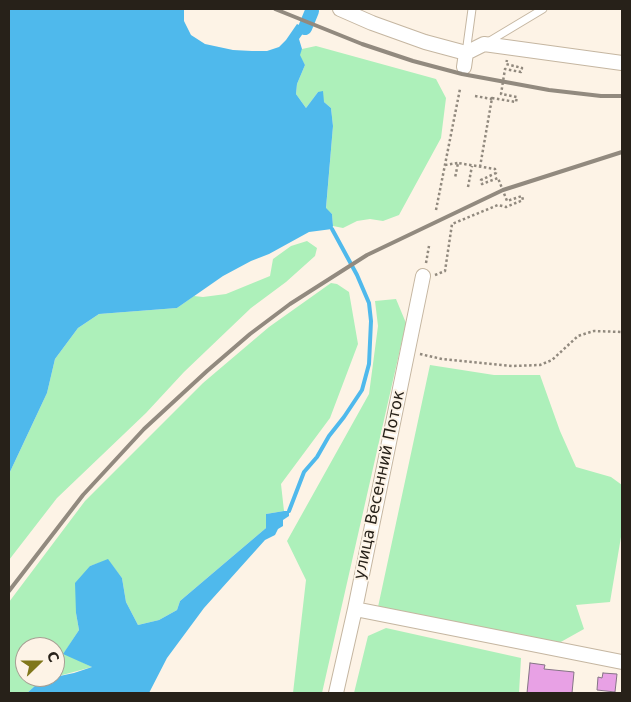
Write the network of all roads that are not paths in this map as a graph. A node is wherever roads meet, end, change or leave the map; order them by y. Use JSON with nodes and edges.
{"nodes":[{"id":1,"x":340,"y":9,"type":"edge"},
{"id":2,"x":472,"y":9,"type":"edge"},
{"id":3,"x":543,"y":9,"type":"edge"},
{"id":4,"x":484,"y":44,"type":"junction"},
{"id":5,"x":465,"y":60,"type":"junction"},
{"id":6,"x":622,"y":63,"type":"edge"},
{"id":7,"x":428,"y":276,"type":"road end"},
{"id":8,"x":355,"y":609,"type":"junction"},
{"id":9,"x":622,"y":661,"type":"edge"},
{"id":10,"x":336,"y":693,"type":"edge"}],
"edges":[{"from":1,"to":5,"type":"street"},
{"from":2,"to":5,"type":"lane"},
{"from":3,"to":4,"type":"lane"},
{"from":4,"to":5,"type":"street"},
{"from":4,"to":6,"type":"street"},
{"from":7,"to":8,"type":"street","name":"улица Весенний Поток"},
{"from":8,"to":9,"type":"street"},
{"from":8,"to":10,"type":"street","name":"улица Весенний Поток"}]}
